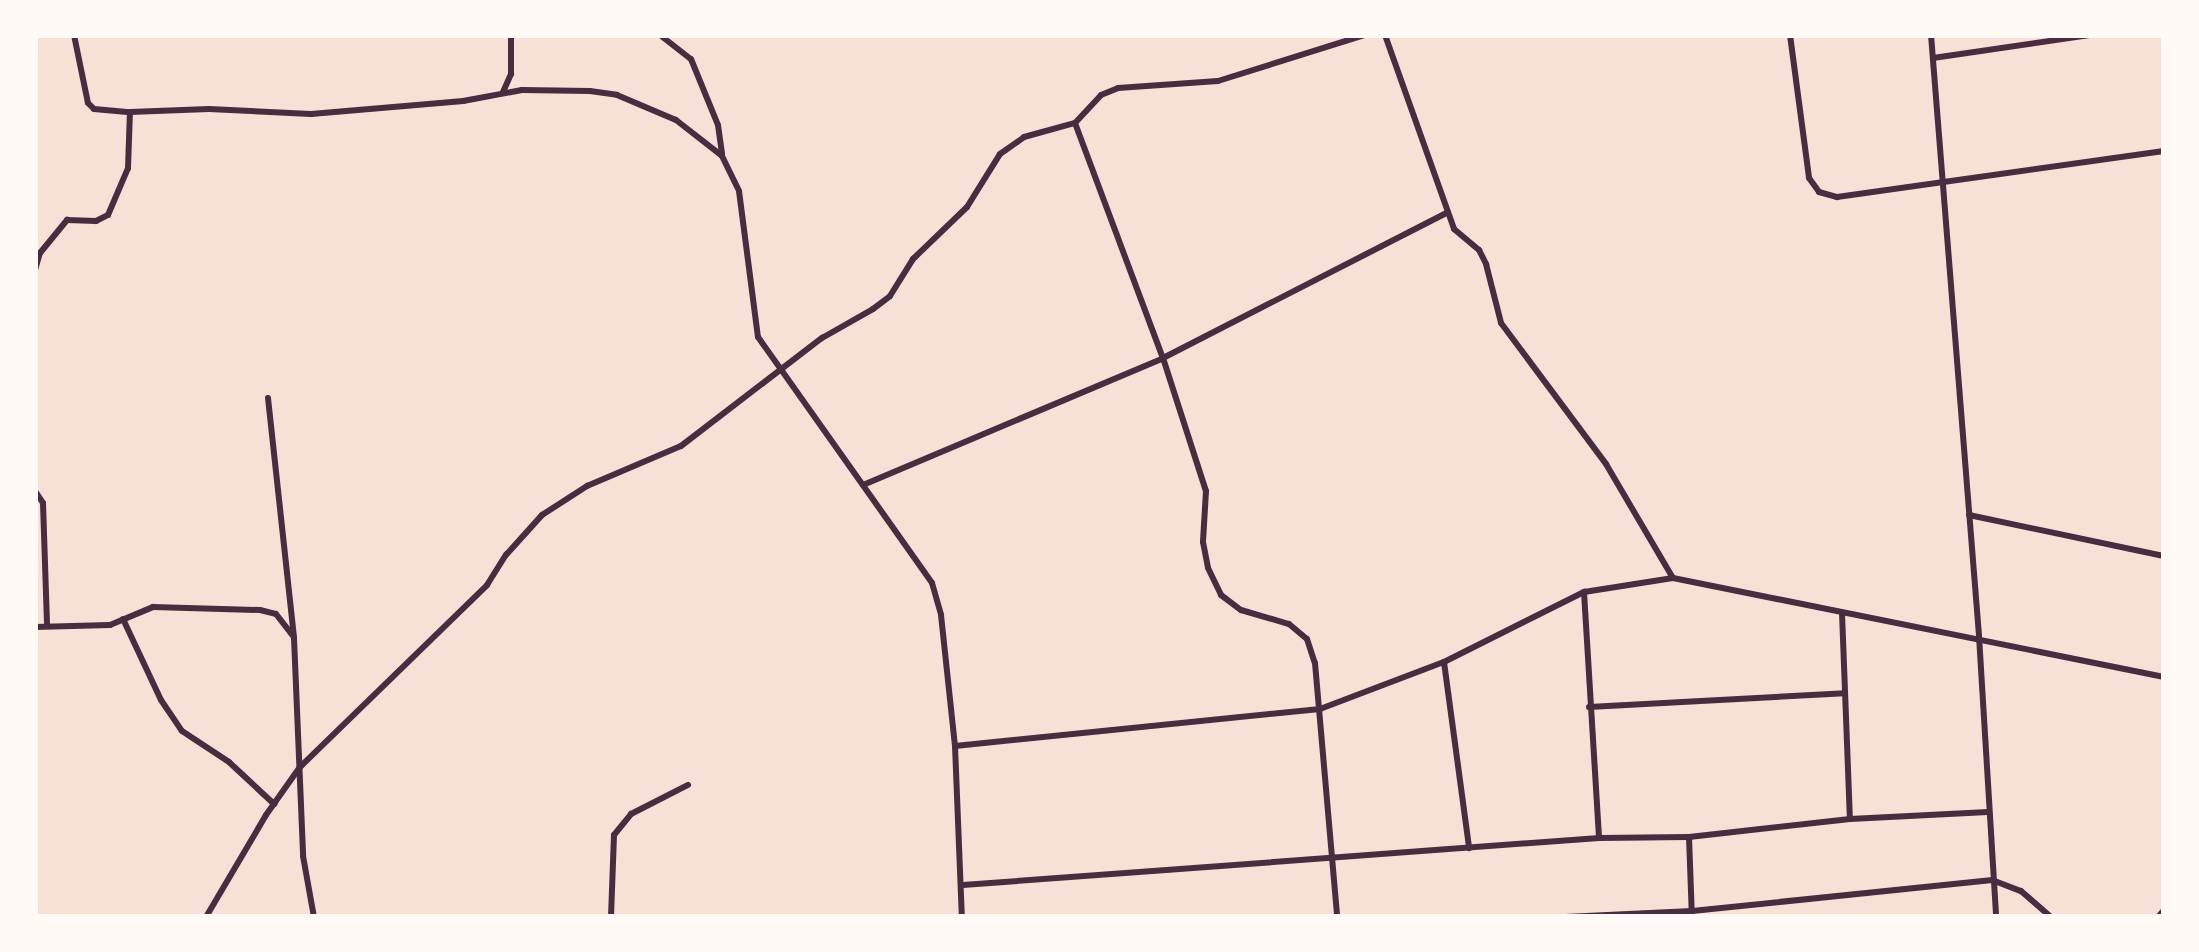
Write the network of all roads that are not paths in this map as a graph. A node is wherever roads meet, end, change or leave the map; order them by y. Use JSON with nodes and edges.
{"nodes":[{"id":1,"x":74,"y":35,"type":"edge"},
{"id":2,"x":511,"y":35,"type":"edge"},
{"id":3,"x":660,"y":35,"type":"edge"},
{"id":4,"x":1365,"y":35,"type":"edge"},
{"id":5,"x":1385,"y":35,"type":"edge"},
{"id":6,"x":1790,"y":35,"type":"edge"},
{"id":7,"x":1931,"y":35,"type":"edge"},
{"id":8,"x":2091,"y":35,"type":"edge"},
{"id":9,"x":1932,"y":58,"type":"junction"},
{"id":10,"x":503,"y":92,"type":"junction"},
{"id":11,"x":130,"y":112,"type":"junction"},
{"id":12,"x":1075,"y":123,"type":"junction"},
{"id":13,"x":2164,"y":151,"type":"edge"},
{"id":14,"x":722,"y":156,"type":"junction"},
{"id":15,"x":1943,"y":184,"type":"junction"},
{"id":16,"x":1448,"y":212,"type":"junction"},
{"id":17,"x":36,"y":261,"type":"edge"},
{"id":18,"x":1163,"y":358,"type":"junction"},
{"id":19,"x":36,"y":360,"type":"edge"},
{"id":20,"x":780,"y":368,"type":"junction"},
{"id":21,"x":268,"y":398,"type":"dead end"},
{"id":22,"x":863,"y":486,"type":"junction"},
{"id":23,"x":35,"y":491,"type":"edge"},
{"id":24,"x":1969,"y":515,"type":"junction"},
{"id":25,"x":2164,"y":556,"type":"edge"},
{"id":26,"x":1672,"y":578,"type":"junction"},
{"id":27,"x":1584,"y":592,"type":"junction"},
{"id":28,"x":1842,"y":613,"type":"junction"},
{"id":29,"x":123,"y":620,"type":"junction"},
{"id":30,"x":47,"y":626,"type":"junction"},
{"id":31,"x":35,"y":627,"type":"edge"},
{"id":32,"x":1979,"y":636,"type":"junction"},
{"id":33,"x":294,"y":638,"type":"junction"},
{"id":34,"x":1444,"y":662,"type":"junction"},
{"id":35,"x":2164,"y":677,"type":"edge"},
{"id":36,"x":1845,"y":693,"type":"junction"},
{"id":37,"x":1588,"y":707,"type":"junction"},
{"id":38,"x":1320,"y":709,"type":"junction"},
{"id":39,"x":954,"y":746,"type":"junction"},
{"id":40,"x":300,"y":768,"type":"junction"},
{"id":41,"x":688,"y":785,"type":"dead end"},
{"id":42,"x":274,"y":804,"type":"junction"},
{"id":43,"x":1988,"y":812,"type":"junction"},
{"id":44,"x":1850,"y":818,"type":"junction"},
{"id":45,"x":1689,"y":837,"type":"junction"},
{"id":46,"x":1599,"y":838,"type":"junction"},
{"id":47,"x":1470,"y":848,"type":"junction"},
{"id":48,"x":1332,"y":856,"type":"junction"},
{"id":49,"x":1992,"y":880,"type":"junction"},
{"id":50,"x":963,"y":885,"type":"junction"},
{"id":51,"x":2164,"y":910,"type":"edge"},
{"id":52,"x":1692,"y":914,"type":"edge"},
{"id":53,"x":206,"y":917,"type":"edge"},
{"id":54,"x":314,"y":917,"type":"edge"},
{"id":55,"x":611,"y":917,"type":"edge"},
{"id":56,"x":962,"y":917,"type":"edge"},
{"id":57,"x":1337,"y":917,"type":"edge"},
{"id":58,"x":1564,"y":917,"type":"edge"},
{"id":59,"x":1996,"y":917,"type":"edge"},
{"id":60,"x":2051,"y":917,"type":"edge"},
{"id":61,"x":2158,"y":917,"type":"edge"}],
"edges":[{"from":1,"to":11,"type":"street"},
{"from":2,"to":10,"type":"street"},
{"from":3,"to":14,"type":"street"},
{"from":4,"to":12,"type":"street"},
{"from":5,"to":16,"type":"street"},
{"from":6,"to":15,"type":"street"},
{"from":7,"to":9,"type":"street"},
{"from":8,"to":9,"type":"street"},
{"from":9,"to":15,"type":"street"},
{"from":10,"to":11,"type":"street"},
{"from":10,"to":14,"type":"street"},
{"from":11,"to":17,"type":"street"},
{"from":12,"to":18,"type":"street"},
{"from":12,"to":20,"type":"street"},
{"from":13,"to":15,"type":"street"},
{"from":14,"to":20,"type":"street"},
{"from":15,"to":24,"type":"street"},
{"from":16,"to":18,"type":"street"},
{"from":16,"to":26,"type":"street"},
{"from":17,"to":19,"type":"street"},
{"from":18,"to":22,"type":"street"},
{"from":18,"to":38,"type":"street"},
{"from":20,"to":22,"type":"street"},
{"from":20,"to":40,"type":"street"},
{"from":21,"to":33,"type":"street"},
{"from":22,"to":39,"type":"street"},
{"from":23,"to":30,"type":"street"},
{"from":24,"to":25,"type":"street"},
{"from":24,"to":32,"type":"street"},
{"from":26,"to":27,"type":"street"},
{"from":26,"to":28,"type":"street"},
{"from":27,"to":34,"type":"street"},
{"from":27,"to":37,"type":"street"},
{"from":28,"to":32,"type":"street"},
{"from":28,"to":36,"type":"street"},
{"from":29,"to":30,"type":"street"},
{"from":29,"to":33,"type":"street"},
{"from":29,"to":42,"type":"street"},
{"from":30,"to":31,"type":"street"},
{"from":32,"to":35,"type":"street"},
{"from":32,"to":43,"type":"street"},
{"from":33,"to":40,"type":"street"},
{"from":34,"to":38,"type":"street"},
{"from":34,"to":47,"type":"street"},
{"from":36,"to":37,"type":"street"},
{"from":36,"to":44,"type":"street"},
{"from":37,"to":46,"type":"street"},
{"from":38,"to":39,"type":"street"},
{"from":38,"to":48,"type":"street"},
{"from":39,"to":50,"type":"street"},
{"from":40,"to":42,"type":"street"},
{"from":40,"to":54,"type":"street"},
{"from":41,"to":55,"type":"street"},
{"from":42,"to":53,"type":"street"},
{"from":43,"to":44,"type":"street"},
{"from":43,"to":49,"type":"street"},
{"from":44,"to":45,"type":"street"},
{"from":45,"to":46,"type":"street"},
{"from":45,"to":52,"type":"street"},
{"from":46,"to":47,"type":"street"},
{"from":47,"to":48,"type":"street"},
{"from":48,"to":50,"type":"street"},
{"from":48,"to":57,"type":"street"},
{"from":49,"to":52,"type":"street"},
{"from":49,"to":59,"type":"street"},
{"from":49,"to":60,"type":"street"},
{"from":50,"to":56,"type":"street"},
{"from":51,"to":61,"type":"street"},
{"from":52,"to":58,"type":"street"}]}
